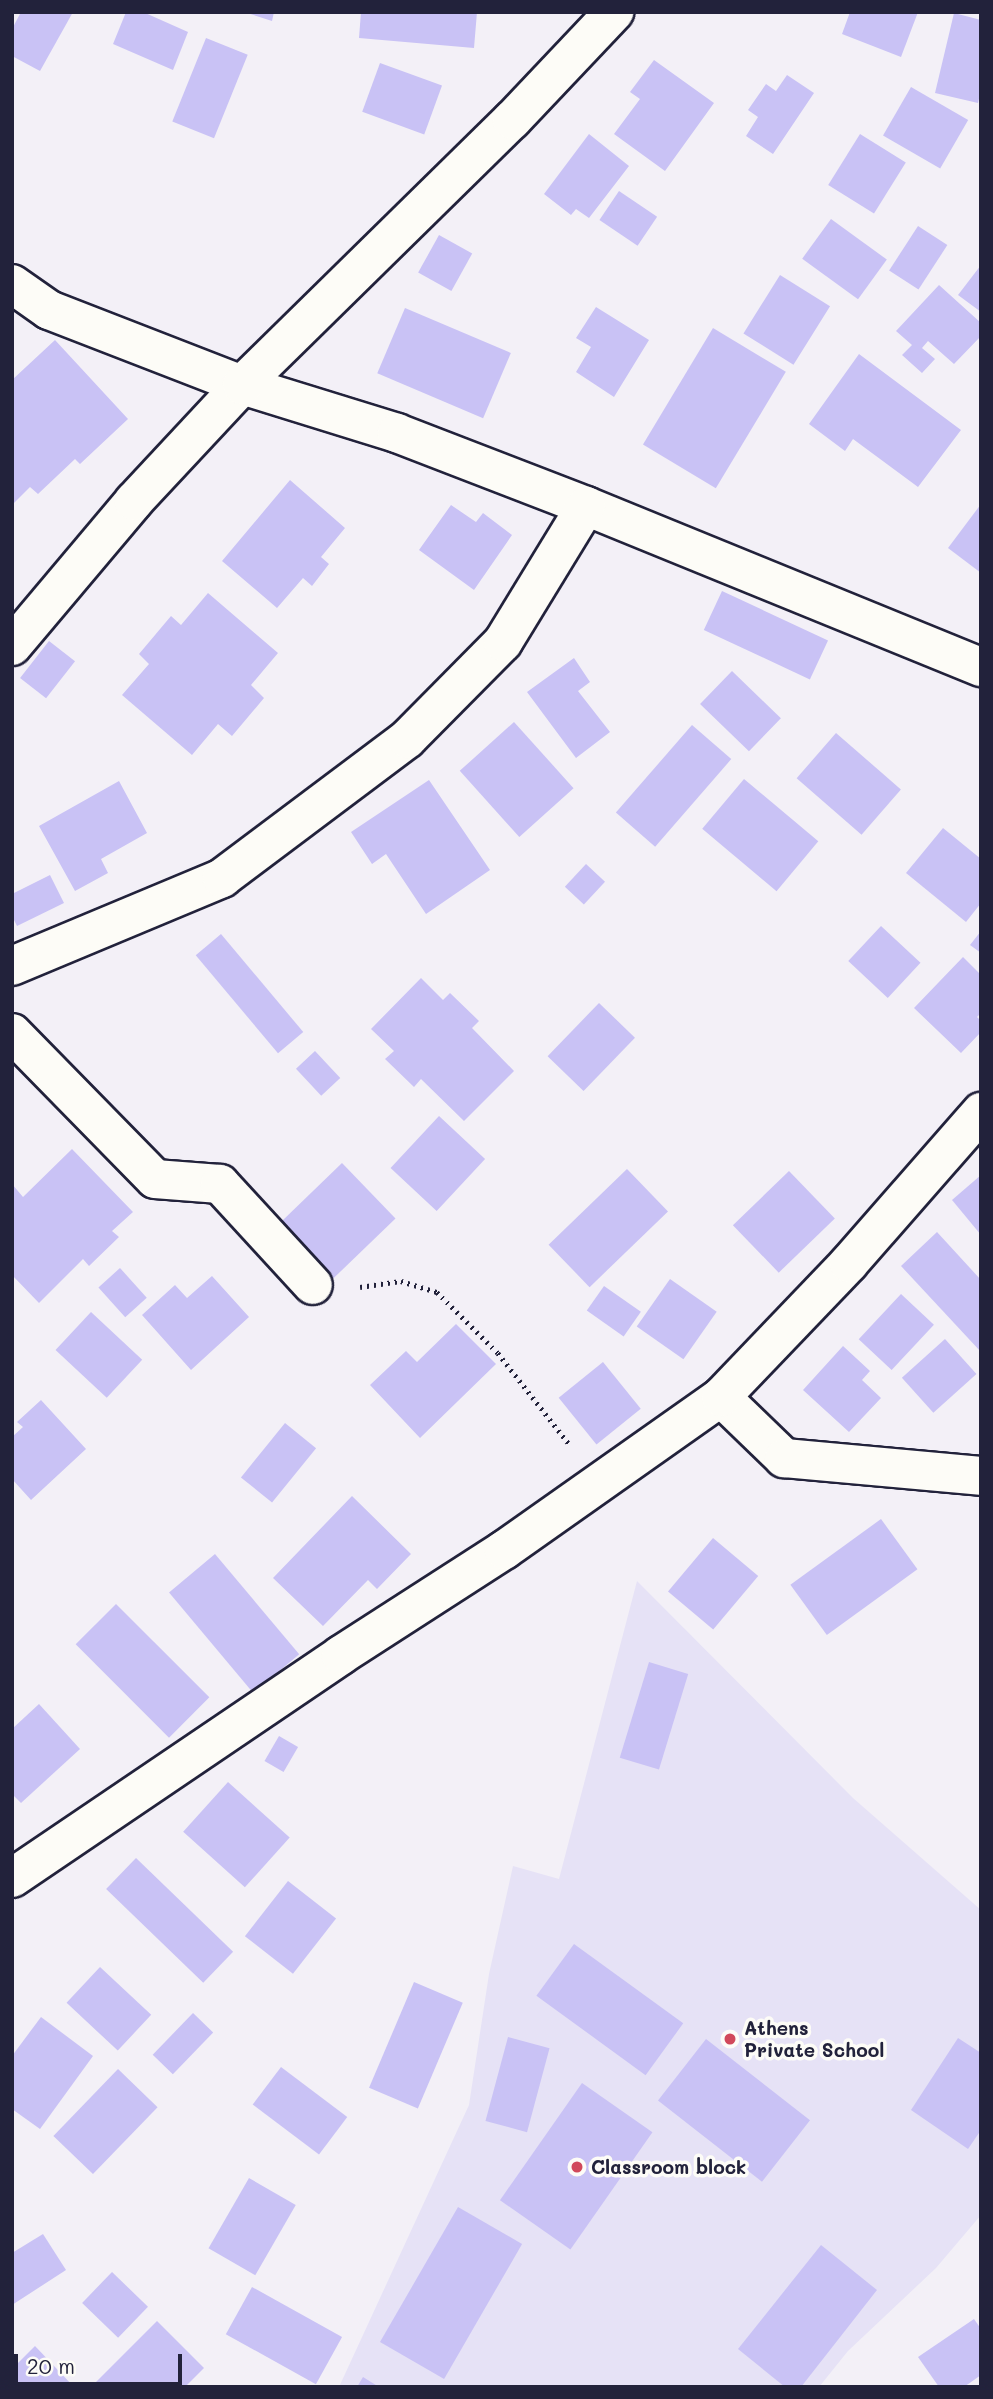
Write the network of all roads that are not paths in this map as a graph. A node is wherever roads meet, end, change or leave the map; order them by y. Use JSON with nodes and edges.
{"nodes":[{"id":1,"x":614,"y":12,"type":"edge"},
{"id":2,"x":12,"y":284,"type":"edge"},
{"id":3,"x":242,"y":385,"type":"junction"},
{"id":4,"x":586,"y":506,"type":"junction"},
{"id":5,"x":12,"y":646,"type":"edge"},
{"id":6,"x":981,"y":667,"type":"edge"},
{"id":7,"x":12,"y":966,"type":"edge"},
{"id":8,"x":12,"y":1033,"type":"edge"},
{"id":9,"x":981,"y":1112,"type":"edge"},
{"id":10,"x":313,"y":1285,"type":"road end"},
{"id":11,"x":721,"y":1397,"type":"junction"},
{"id":12,"x":981,"y":1476,"type":"edge"},
{"id":13,"x":12,"y":1878,"type":"edge"}],
"edges":[{"from":1,"to":3,"type":"street"},
{"from":2,"to":3,"type":"street"},
{"from":3,"to":4,"type":"street"},
{"from":3,"to":5,"type":"street"},
{"from":4,"to":6,"type":"street"},
{"from":4,"to":7,"type":"street"},
{"from":8,"to":10,"type":"street"},
{"from":9,"to":11,"type":"street"},
{"from":11,"to":12,"type":"street"},
{"from":11,"to":13,"type":"street"}]}
